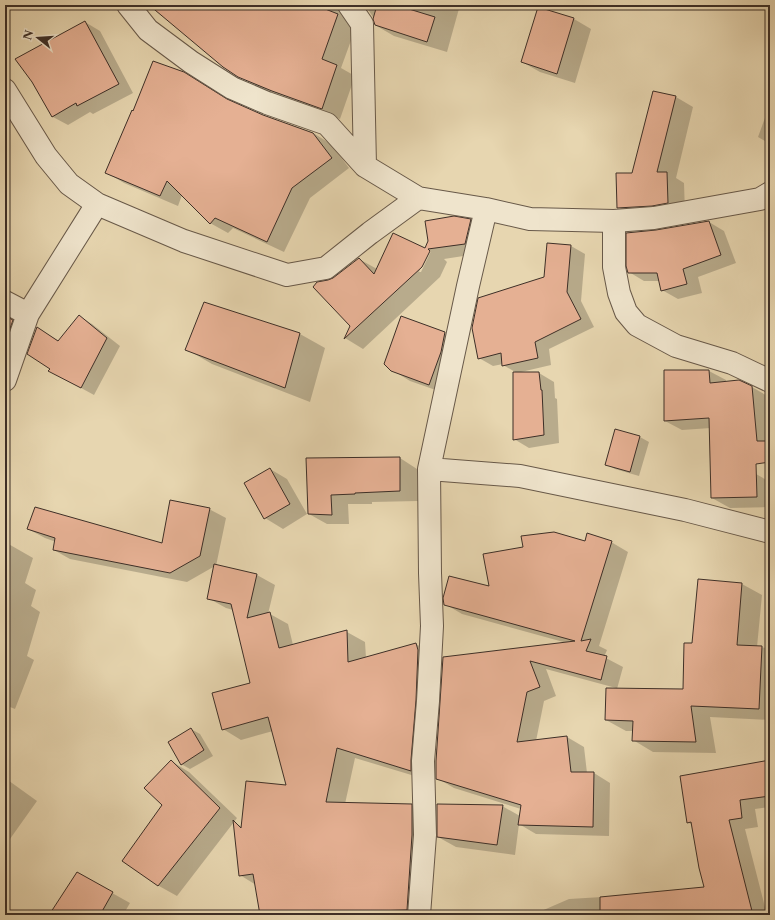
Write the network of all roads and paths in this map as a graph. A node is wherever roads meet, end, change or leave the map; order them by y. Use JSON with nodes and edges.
{"nodes":[{"id":1,"x":128,"y":5,"type":"edge"},
{"id":2,"x":349,"y":5,"type":"edge"},
{"id":3,"x":365,"y":15,"type":"edge"},
{"id":4,"x":5,"y":90,"type":"edge"},
{"id":5,"x":365,"y":166,"type":"junction"},
{"id":6,"x":770,"y":193,"type":"edge"},
{"id":7,"x":418,"y":198,"type":"junction"},
{"id":8,"x":97,"y":204,"type":"junction"},
{"id":9,"x":486,"y":209,"type":"junction"},
{"id":10,"x":614,"y":221,"type":"junction"},
{"id":11,"x":5,"y":302,"type":"edge"},
{"id":12,"x":28,"y":314,"type":"junction"},
{"id":13,"x":5,"y":380,"type":"edge"},
{"id":14,"x":770,"y":381,"type":"edge"},
{"id":15,"x":429,"y":469,"type":"junction"},
{"id":16,"x":770,"y":532,"type":"edge"},
{"id":17,"x":419,"y":915,"type":"edge"}],
"edges":[{"from":1,"to":5,"type":"street"},
{"from":2,"to":3,"type":"street"},
{"from":3,"to":5,"type":"street"},
{"from":4,"to":8,"type":"street"},
{"from":5,"to":7,"type":"street"},
{"from":6,"to":10,"type":"street"},
{"from":7,"to":8,"type":"street"},
{"from":7,"to":9,"type":"street"},
{"from":8,"to":12,"type":"street"},
{"from":9,"to":10,"type":"street"},
{"from":9,"to":15,"type":"street"},
{"from":10,"to":14,"type":"street"},
{"from":11,"to":12,"type":"street"},
{"from":12,"to":13,"type":"street"},
{"from":15,"to":16,"type":"street"},
{"from":15,"to":17,"type":"street"}]}
